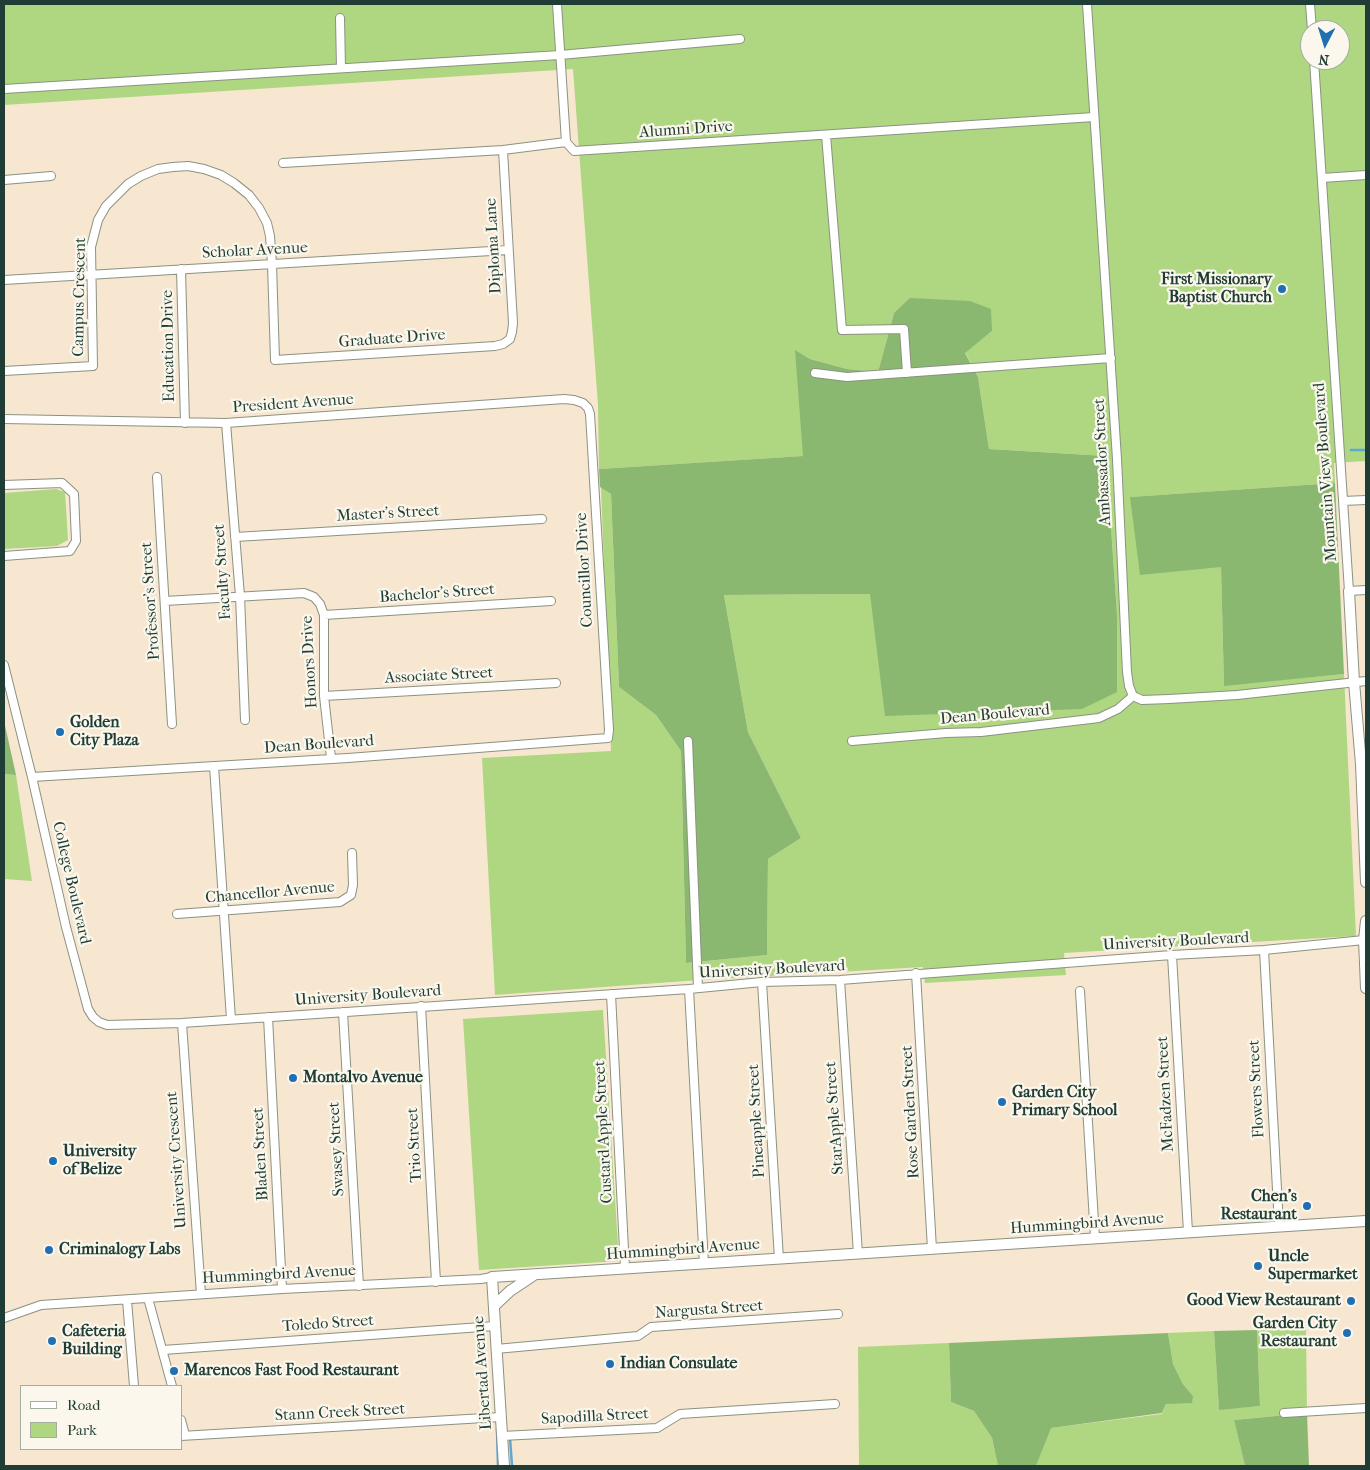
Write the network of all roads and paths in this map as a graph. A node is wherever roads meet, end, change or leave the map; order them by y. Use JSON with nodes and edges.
{"nodes":[{"id":1,"x":557,"y":4,"type":"edge"},
{"id":2,"x":1087,"y":4,"type":"edge"},
{"id":3,"x":1310,"y":4,"type":"edge"},
{"id":4,"x":340,"y":18,"type":"dead end"},
{"id":5,"x":1311,"y":20,"type":"edge"},
{"id":6,"x":740,"y":39,"type":"dead end"},
{"id":7,"x":560,"y":55,"type":"junction"},
{"id":8,"x":341,"y":68,"type":"junction"},
{"id":9,"x":1315,"y":70,"type":"edge"},
{"id":10,"x":4,"y":89,"type":"edge"},
{"id":11,"x":1094,"y":117,"type":"junction"},
{"id":12,"x":826,"y":135,"type":"junction"},
{"id":13,"x":566,"y":142,"type":"junction"},
{"id":14,"x":503,"y":150,"type":"junction"},
{"id":15,"x":283,"y":162,"type":"dead end"},
{"id":16,"x":1366,"y":175,"type":"edge"},
{"id":17,"x":51,"y":176,"type":"dead end"},
{"id":18,"x":1322,"y":178,"type":"junction"},
{"id":19,"x":4,"y":180,"type":"edge"},
{"id":20,"x":508,"y":250,"type":"junction"},
{"id":21,"x":272,"y":264,"type":"junction"},
{"id":22,"x":181,"y":269,"type":"junction"},
{"id":23,"x":91,"y":276,"type":"junction"},
{"id":24,"x":4,"y":280,"type":"edge"},
{"id":25,"x":510,"y":339,"type":"joint"},
{"id":26,"x":1111,"y":358,"type":"junction"},
{"id":27,"x":274,"y":360,"type":"joint"},
{"id":28,"x":4,"y":371,"type":"edge"},
{"id":29,"x":815,"y":373,"type":"dead end"},
{"id":30,"x":907,"y":373,"type":"junction"},
{"id":31,"x":583,"y":403,"type":"joint"},
{"id":32,"x":4,"y":420,"type":"edge"},
{"id":33,"x":185,"y":423,"type":"junction"},
{"id":34,"x":226,"y":423,"type":"junction"},
{"id":35,"x":157,"y":477,"type":"dead end"},
{"id":36,"x":4,"y":485,"type":"edge"},
{"id":37,"x":1366,"y":500,"type":"edge"},
{"id":38,"x":1343,"y":501,"type":"junction"},
{"id":39,"x":542,"y":519,"type":"dead end"},
{"id":40,"x":235,"y":538,"type":"junction"},
{"id":41,"x":4,"y":556,"type":"edge"},
{"id":42,"x":1366,"y":590,"type":"edge"},
{"id":43,"x":1349,"y":591,"type":"junction"},
{"id":44,"x":240,"y":596,"type":"junction"},
{"id":45,"x":165,"y":600,"type":"junction"},
{"id":46,"x":552,"y":601,"type":"dead end"},
{"id":47,"x":324,"y":615,"type":"junction"},
{"id":48,"x":4,"y":665,"type":"edge"},
{"id":49,"x":1354,"y":682,"type":"junction"},
{"id":50,"x":1366,"y":682,"type":"edge"},
{"id":51,"x":556,"y":683,"type":"dead end"},
{"id":52,"x":324,"y":696,"type":"junction"},
{"id":53,"x":1133,"y":696,"type":"junction"},
{"id":54,"x":245,"y":720,"type":"dead end"},
{"id":55,"x":172,"y":724,"type":"dead end"},
{"id":56,"x":608,"y":738,"type":"joint"},
{"id":57,"x":688,"y":741,"type":"dead end"},
{"id":58,"x":852,"y":741,"type":"dead end"},
{"id":59,"x":331,"y":758,"type":"junction"},
{"id":60,"x":1364,"y":763,"type":"edge"},
{"id":61,"x":214,"y":766,"type":"junction"},
{"id":62,"x":32,"y":777,"type":"junction"},
{"id":63,"x":352,"y":853,"type":"dead end"},
{"id":64,"x":1366,"y":882,"type":"edge"},
{"id":65,"x":223,"y":910,"type":"junction"},
{"id":66,"x":177,"y":914,"type":"dead end"},
{"id":67,"x":1366,"y":921,"type":"edge"},
{"id":68,"x":1364,"y":940,"type":"junction"},
{"id":69,"x":1264,"y":950,"type":"junction"},
{"id":70,"x":1172,"y":955,"type":"junction"},
{"id":71,"x":916,"y":973,"type":"junction"},
{"id":72,"x":840,"y":980,"type":"junction"},
{"id":73,"x":762,"y":982,"type":"junction"},
{"id":74,"x":698,"y":988,"type":"junction"},
{"id":75,"x":1366,"y":988,"type":"edge"},
{"id":76,"x":689,"y":989,"type":"junction"},
{"id":77,"x":1080,"y":991,"type":"dead end"},
{"id":78,"x":610,"y":994,"type":"junction"},
{"id":79,"x":421,"y":1006,"type":"junction"},
{"id":80,"x":343,"y":1012,"type":"junction"},
{"id":81,"x":268,"y":1017,"type":"junction"},
{"id":82,"x":231,"y":1020,"type":"junction"},
{"id":83,"x":182,"y":1023,"type":"junction"},
{"id":84,"x":1366,"y":1220,"type":"edge"},
{"id":85,"x":1278,"y":1226,"type":"junction"},
{"id":86,"x":1188,"y":1232,"type":"junction"},
{"id":87,"x":1095,"y":1238,"type":"junction"},
{"id":88,"x":932,"y":1249,"type":"junction"},
{"id":89,"x":858,"y":1254,"type":"junction"},
{"id":90,"x":779,"y":1259,"type":"junction"},
{"id":91,"x":704,"y":1264,"type":"junction"},
{"id":92,"x":625,"y":1269,"type":"junction"},
{"id":93,"x":535,"y":1274,"type":"junction"},
{"id":94,"x":492,"y":1277,"type":"junction"},
{"id":95,"x":436,"y":1282,"type":"junction"},
{"id":96,"x":359,"y":1286,"type":"junction"},
{"id":97,"x":282,"y":1289,"type":"junction"},
{"id":98,"x":201,"y":1294,"type":"junction"},
{"id":99,"x":148,"y":1298,"type":"junction"},
{"id":100,"x":127,"y":1300,"type":"junction"},
{"id":101,"x":494,"y":1306,"type":"junction"},
{"id":102,"x":838,"y":1314,"type":"dead end"},
{"id":103,"x":4,"y":1318,"type":"edge"},
{"id":104,"x":495,"y":1326,"type":"junction"},
{"id":105,"x":496,"y":1349,"type":"junction"},
{"id":106,"x":163,"y":1350,"type":"junction"},
{"id":107,"x":134,"y":1385,"type":"edge"},
{"id":108,"x":172,"y":1385,"type":"edge"},
{"id":109,"x":835,"y":1404,"type":"dead end"},
{"id":110,"x":1366,"y":1408,"type":"edge"},
{"id":111,"x":1284,"y":1413,"type":"dead end"},
{"id":112,"x":501,"y":1417,"type":"junction"},
{"id":113,"x":183,"y":1436,"type":"edge"},
{"id":114,"x":502,"y":1436,"type":"junction"},
{"id":115,"x":504,"y":1466,"type":"edge"}],
"edges":[{"from":1,"to":7,"type":"street"},
{"from":2,"to":11,"type":"street","name":"Ambassador Street"},
{"from":3,"to":5,"type":"street"},
{"from":4,"to":8,"type":"street"},
{"from":6,"to":7,"type":"street"},
{"from":7,"to":8,"type":"street"},
{"from":7,"to":13,"type":"street"},
{"from":8,"to":10,"type":"street"},
{"from":9,"to":18,"type":"street","name":"Mountain View Boulevard"},
{"from":11,"to":12,"type":"street","name":"Alumni Drive"},
{"from":11,"to":26,"type":"street","name":"Ambassador Street"},
{"from":12,"to":13,"type":"street","name":"Alumni Drive"},
{"from":12,"to":30,"type":"street"},
{"from":13,"to":14,"type":"street","name":"Alumni Drive"},
{"from":14,"to":15,"type":"street","name":"Alumni Drive"},
{"from":14,"to":20,"type":"street","name":"Diploma Lane"},
{"from":16,"to":18,"type":"street"},
{"from":17,"to":19,"type":"street"},
{"from":18,"to":38,"type":"street","name":"Mountain View Boulevard"},
{"from":20,"to":21,"type":"street","name":"Scholar Avenue"},
{"from":20,"to":25,"type":"street","name":"Diploma Lane"},
{"from":21,"to":22,"type":"street","name":"Scholar Avenue"},
{"from":21,"to":23,"type":"street","name":"Campus Crescent"},
{"from":21,"to":27,"type":"street","name":"Campus Crescent"},
{"from":22,"to":23,"type":"street","name":"Scholar Avenue"},
{"from":22,"to":33,"type":"street","name":"Education Drive"},
{"from":23,"to":24,"type":"street","name":"Scholar Avenue"},
{"from":23,"to":28,"type":"street","name":"Campus Crescent"},
{"from":25,"to":27,"type":"street","name":"Graduate Drive"},
{"from":26,"to":30,"type":"street"},
{"from":26,"to":53,"type":"street","name":"Ambassador Street"},
{"from":29,"to":30,"type":"street"},
{"from":31,"to":34,"type":"street","name":"President Avenue"},
{"from":31,"to":56,"type":"street","name":"Councillor Drive"},
{"from":32,"to":33,"type":"street","name":"President Avenue"},
{"from":33,"to":34,"type":"street","name":"President Avenue"},
{"from":34,"to":40,"type":"street","name":"Faculty Street"},
{"from":35,"to":45,"type":"street","name":"Professor's Street"},
{"from":36,"to":41,"type":"street"},
{"from":37,"to":38,"type":"street"},
{"from":38,"to":43,"type":"street","name":"Mountain View Boulevard"},
{"from":39,"to":40,"type":"street","name":"Master's Street"},
{"from":40,"to":44,"type":"street","name":"Faculty Street"},
{"from":42,"to":43,"type":"street"},
{"from":43,"to":49,"type":"street","name":"Mountain View Boulevard"},
{"from":44,"to":45,"type":"street","name":"Honors Drive"},
{"from":44,"to":47,"type":"street","name":"Honors Drive"},
{"from":44,"to":54,"type":"street","name":"Faculty Street"},
{"from":45,"to":55,"type":"street","name":"Professor's Street"},
{"from":46,"to":47,"type":"street","name":"Bachelor's Street"},
{"from":47,"to":52,"type":"street","name":"Honors Drive"},
{"from":48,"to":62,"type":"street","name":"College Boulevard"},
{"from":49,"to":50,"type":"street"},
{"from":49,"to":53,"type":"street"},
{"from":49,"to":60,"type":"street","name":"Mountain View Boulevard"},
{"from":51,"to":52,"type":"street","name":"Associate Street"},
{"from":52,"to":59,"type":"street","name":"Honors Drive"},
{"from":53,"to":58,"type":"street","name":"Dean Boulevard"},
{"from":56,"to":59,"type":"street","name":"Dean Boulevard"},
{"from":57,"to":74,"type":"street"},
{"from":59,"to":61,"type":"street","name":"Dean Boulevard"},
{"from":60,"to":64,"type":"street","name":"Mountain View Boulevard"},
{"from":61,"to":62,"type":"street","name":"Dean Boulevard"},
{"from":61,"to":65,"type":"street"},
{"from":62,"to":83,"type":"street","name":"College Boulevard"},
{"from":63,"to":65,"type":"street","name":"Chancellor Avenue"},
{"from":65,"to":66,"type":"street","name":"Chancellor Avenue"},
{"from":65,"to":82,"type":"street"},
{"from":67,"to":68,"type":"street"},
{"from":68,"to":69,"type":"street","name":"University Boulevard"},
{"from":68,"to":75,"type":"street"},
{"from":69,"to":70,"type":"street","name":"University Boulevard"},
{"from":69,"to":85,"type":"street","name":"Flowers Street"},
{"from":70,"to":71,"type":"street","name":"University Boulevard"},
{"from":70,"to":86,"type":"street","name":"McFadzen Street"},
{"from":71,"to":72,"type":"street","name":"University Boulevard"},
{"from":71,"to":88,"type":"street","name":"Rose Garden Street"},
{"from":72,"to":73,"type":"street","name":"University Boulevard"},
{"from":72,"to":89,"type":"street","name":"StarApple Street"},
{"from":73,"to":74,"type":"street","name":"University Boulevard"},
{"from":73,"to":90,"type":"street","name":"Pineapple Street"},
{"from":74,"to":76,"type":"street","name":"University Boulevard"},
{"from":76,"to":78,"type":"street","name":"University Boulevard"},
{"from":76,"to":91,"type":"street"},
{"from":77,"to":87,"type":"street"},
{"from":78,"to":79,"type":"street","name":"University Boulevard"},
{"from":78,"to":92,"type":"street","name":"Custard Apple Street"},
{"from":79,"to":80,"type":"street","name":"University Boulevard"},
{"from":79,"to":95,"type":"street","name":"Trio Street"},
{"from":80,"to":81,"type":"street","name":"University Boulevard"},
{"from":80,"to":96,"type":"street","name":"Swasey Street"},
{"from":81,"to":82,"type":"street","name":"University Boulevard"},
{"from":81,"to":97,"type":"street","name":"Bladen Street"},
{"from":82,"to":83,"type":"street","name":"University Boulevard"},
{"from":83,"to":98,"type":"street","name":"University Crescent"},
{"from":84,"to":85,"type":"street","name":"Hummingbird Avenue"},
{"from":85,"to":86,"type":"street","name":"Hummingbird Avenue"},
{"from":86,"to":87,"type":"street","name":"Hummingbird Avenue"},
{"from":87,"to":88,"type":"street","name":"Hummingbird Avenue"},
{"from":88,"to":89,"type":"street","name":"Hummingbird Avenue"},
{"from":89,"to":90,"type":"street","name":"Hummingbird Avenue"},
{"from":90,"to":91,"type":"street","name":"Hummingbird Avenue"},
{"from":91,"to":92,"type":"street","name":"Hummingbird Avenue"},
{"from":92,"to":93,"type":"street","name":"Hummingbird Avenue"},
{"from":93,"to":94,"type":"street","name":"Hummingbird Avenue"},
{"from":93,"to":101,"type":"street"},
{"from":94,"to":95,"type":"street","name":"Hummingbird Avenue"},
{"from":94,"to":101,"type":"street","name":"Libertad Avenue"},
{"from":95,"to":96,"type":"street","name":"Hummingbird Avenue"},
{"from":96,"to":97,"type":"street","name":"Hummingbird Avenue"},
{"from":97,"to":98,"type":"street","name":"Hummingbird Avenue"},
{"from":98,"to":99,"type":"street","name":"Hummingbird Avenue"},
{"from":99,"to":100,"type":"street","name":"Hummingbird Avenue"},
{"from":99,"to":106,"type":"street"},
{"from":100,"to":103,"type":"street","name":"Hummingbird Avenue"},
{"from":100,"to":107,"type":"street"},
{"from":101,"to":104,"type":"street","name":"Libertad Avenue"},
{"from":102,"to":105,"type":"street","name":"Nargusta Street"},
{"from":104,"to":105,"type":"street","name":"Libertad Avenue"},
{"from":104,"to":106,"type":"street","name":"Toledo Street"},
{"from":105,"to":112,"type":"street","name":"Libertad Avenue"},
{"from":106,"to":108,"type":"street"},
{"from":109,"to":114,"type":"street","name":"Sapodilla Street"},
{"from":110,"to":111,"type":"street"},
{"from":112,"to":113,"type":"street","name":"Stann Creek Street"},
{"from":112,"to":114,"type":"street","name":"Libertad Avenue"},
{"from":114,"to":115,"type":"street","name":"Libertad Avenue"}]}
